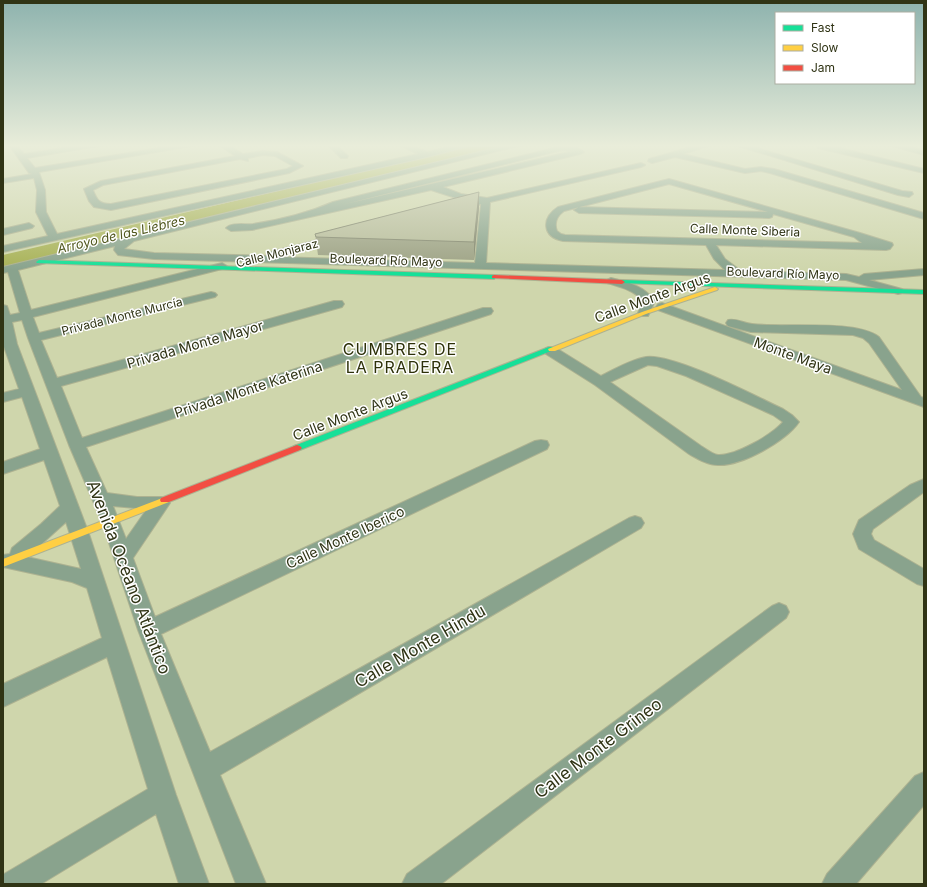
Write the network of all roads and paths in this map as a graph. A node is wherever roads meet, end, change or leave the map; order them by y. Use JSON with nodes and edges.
{"nodes":[{"id":1,"x":40,"y":186,"type":"edge"},
{"id":2,"x":94,"y":186,"type":"edge"},
{"id":3,"x":213,"y":186,"type":"edge"},
{"id":4,"x":287,"y":186,"type":"edge"},
{"id":5,"x":352,"y":186,"type":"edge"},
{"id":6,"x":411,"y":186,"type":"edge"},
{"id":7,"x":421,"y":186,"type":"edge"},
{"id":8,"x":432,"y":186,"type":"edge"},
{"id":9,"x":435,"y":186,"type":"edge"},
{"id":10,"x":543,"y":186,"type":"edge"},
{"id":11,"x":647,"y":186,"type":"edge"},
{"id":12,"x":691,"y":186,"type":"edge"},
{"id":13,"x":823,"y":186,"type":"edge"},
{"id":14,"x":458,"y":196,"type":"junction"},
{"id":15,"x":486,"y":200,"type":"junction"},
{"id":16,"x":448,"y":203,"type":"junction"},
{"id":17,"x":561,"y":210,"type":"junction"},
{"id":18,"x":320,"y":211,"type":"junction"},
{"id":19,"x":793,"y":216,"type":"junction"},
{"id":20,"x":924,"y":216,"type":"edge"},
{"id":21,"x":29,"y":226,"type":"dead end"},
{"id":22,"x":231,"y":228,"type":"dead end"},
{"id":23,"x":3,"y":232,"type":"edge"},
{"id":24,"x":857,"y":235,"type":"junction"},
{"id":25,"x":346,"y":236,"type":"edge"},
{"id":26,"x":54,"y":238,"type":"junction"},
{"id":27,"x":130,"y":240,"type":"junction"},
{"id":28,"x":705,"y":242,"type":"junction"},
{"id":29,"x":862,"y":246,"type":"junction"},
{"id":30,"x":3,"y":249,"type":"edge"},
{"id":31,"x":253,"y":259,"type":"junction"},
{"id":32,"x":39,"y":262,"type":"junction"},
{"id":33,"x":480,"y":265,"type":"junction"},
{"id":34,"x":215,"y":268,"type":"junction"},
{"id":35,"x":8,"y":269,"type":"edge"},
{"id":36,"x":690,"y":272,"type":"junction"},
{"id":37,"x":924,"y":272,"type":"edge"},
{"id":38,"x":589,"y":274,"type":"junction"},
{"id":39,"x":740,"y":274,"type":"junction"},
{"id":40,"x":846,"y":278,"type":"junction"},
{"id":41,"x":611,"y":281,"type":"junction"},
{"id":42,"x":730,"y":284,"type":"junction"},
{"id":43,"x":747,"y":285,"type":"junction"},
{"id":44,"x":856,"y":289,"type":"junction"},
{"id":45,"x":899,"y":291,"type":"junction"},
{"id":46,"x":924,"y":292,"type":"edge"},
{"id":47,"x":211,"y":294,"type":"dead end"},
{"id":48,"x":21,"y":297,"type":"junction"},
{"id":49,"x":3,"y":301,"type":"edge"},
{"id":50,"x":680,"y":301,"type":"junction"},
{"id":51,"x":338,"y":304,"type":"dead end"},
{"id":52,"x":662,"y":307,"type":"junction"},
{"id":53,"x":487,"y":311,"type":"dead end"},
{"id":54,"x":4,"y":314,"type":"edge"},
{"id":55,"x":27,"y":314,"type":"junction"},
{"id":56,"x":644,"y":314,"type":"junction"},
{"id":57,"x":726,"y":326,"type":"junction"},
{"id":58,"x":34,"y":338,"type":"junction"},
{"id":59,"x":7,"y":345,"type":"edge"},
{"id":60,"x":551,"y":350,"type":"junction"},
{"id":61,"x":600,"y":382,"type":"junction"},
{"id":62,"x":53,"y":384,"type":"junction"},
{"id":63,"x":27,"y":391,"type":"junction"},
{"id":64,"x":3,"y":398,"type":"edge"},
{"id":65,"x":920,"y":402,"type":"edge"},
{"id":66,"x":541,"y":445,"type":"dead end"},
{"id":67,"x":77,"y":446,"type":"junction"},
{"id":68,"x":49,"y":452,"type":"junction"},
{"id":69,"x":3,"y":468,"type":"edge"},
{"id":70,"x":924,"y":485,"type":"edge"},
{"id":71,"x":100,"y":498,"type":"junction"},
{"id":72,"x":161,"y":503,"type":"junction"},
{"id":73,"x":70,"y":507,"type":"junction"},
{"id":74,"x":111,"y":522,"type":"junction"},
{"id":75,"x":635,"y":522,"type":"dead end"},
{"id":76,"x":80,"y":534,"type":"junction"},
{"id":77,"x":123,"y":558,"type":"junction"},
{"id":78,"x":6,"y":562,"type":"edge"},
{"id":79,"x":924,"y":578,"type":"edge"},
{"id":80,"x":95,"y":583,"type":"junction"},
{"id":81,"x":779,"y":612,"type":"dead end"},
{"id":82,"x":149,"y":630,"type":"junction"},
{"id":83,"x":114,"y":643,"type":"junction"},
{"id":84,"x":3,"y":696,"type":"edge"},
{"id":85,"x":205,"y":769,"type":"junction"},
{"id":86,"x":924,"y":785,"type":"edge"},
{"id":87,"x":163,"y":795,"type":"junction"},
{"id":88,"x":14,"y":884,"type":"edge"},
{"id":89,"x":194,"y":884,"type":"edge"},
{"id":90,"x":251,"y":884,"type":"edge"},
{"id":91,"x":418,"y":884,"type":"edge"},
{"id":92,"x":837,"y":884,"type":"edge"}],
"edges":[{"from":1,"to":26,"type":"street"},
{"from":2,"to":3,"type":"street"},
{"from":4,"to":26,"type":"street"},
{"from":5,"to":27,"type":"street"},
{"from":6,"to":18,"type":"street"},
{"from":7,"to":18,"type":"street"},
{"from":8,"to":16,"type":"street"},
{"from":9,"to":14,"type":"street"},
{"from":10,"to":15,"type":"street"},
{"from":11,"to":17,"type":"street","name":"Calle Monte Siberia"},
{"from":12,"to":19,"type":"street","name":"Calle Monte Siberia"},
{"from":13,"to":20,"type":"street"},
{"from":14,"to":15,"type":"street"},
{"from":14,"to":16,"type":"street"},
{"from":15,"to":16,"type":"street"},
{"from":15,"to":33,"type":"street"},
{"from":17,"to":19,"type":"street"},
{"from":17,"to":28,"type":"street","name":"Calle Monte Siberia"},
{"from":18,"to":22,"type":"street"},
{"from":19,"to":24,"type":"street","name":"Calle Monte Siberia"},
{"from":21,"to":23,"type":"street"},
{"from":24,"to":29,"type":"street"},
{"from":24,"to":29,"type":"street","name":"Calle Monte Siberia"},
{"from":25,"to":31,"type":"street","name":"Calle Monjaraz"},
{"from":26,"to":30,"type":"street"},
{"from":27,"to":31,"type":"street","name":"Boulevard Río Mayo"},
{"from":27,"to":32,"type":"street"},
{"from":28,"to":29,"type":"street","name":"Calle Monte Siberia"},
{"from":28,"to":36,"type":"street"},
{"from":28,"to":39,"type":"street"},
{"from":31,"to":33,"type":"street","name":"Boulevard Río Mayo"},
{"from":31,"to":34,"type":"street","name":"Calle Monjaraz"},
{"from":32,"to":34,"type":"street","name":"Boulevard Río Mayo"},
{"from":32,"to":35,"type":"street"},
{"from":33,"to":38,"type":"street","name":"Boulevard Río Mayo"},
{"from":34,"to":38,"type":"street","name":"Boulevard Río Mayo"},
{"from":34,"to":55,"type":"street","name":"Calle Monjaraz"},
{"from":35,"to":48,"type":"street","name":"Avenida Océano Atlántico"},
{"from":36,"to":38,"type":"street","name":"Boulevard Río Mayo"},
{"from":36,"to":39,"type":"street","name":"Boulevard Río Mayo"},
{"from":37,"to":40,"type":"street","name":"Boulevard Río Mayo"},
{"from":38,"to":41,"type":"street","name":"Boulevard Río Mayo"},
{"from":39,"to":40,"type":"street","name":"Boulevard Río Mayo"},
{"from":39,"to":43,"type":"street"},
{"from":40,"to":44,"type":"street"},
{"from":40,"to":45,"type":"street","name":"Boulevard Río Mayo"},
{"from":41,"to":42,"type":"street","name":"Boulevard Río Mayo"},
{"from":41,"to":56,"type":"street"},
{"from":42,"to":43,"type":"street","name":"Boulevard Río Mayo"},
{"from":42,"to":50,"type":"street","name":"Calle Monte Argus"},
{"from":43,"to":44,"type":"street","name":"Boulevard Río Mayo"},
{"from":44,"to":45,"type":"street","name":"Boulevard Río Mayo"},
{"from":45,"to":46,"type":"street"},
{"from":47,"to":58,"type":"street","name":"Privada Monte Murcía"},
{"from":48,"to":49,"type":"street"},
{"from":48,"to":55,"type":"street","name":"Avenida Océano Atlántico"},
{"from":50,"to":52,"type":"street","name":"Calle Monte Argus"},
{"from":50,"to":57,"type":"street","name":"Monte Maya"},
{"from":51,"to":62,"type":"street","name":"Privada Monte Mayor"},
{"from":52,"to":56,"type":"street","name":"Calle Monte Argus"},
{"from":52,"to":57,"type":"street","name":"Monte Maya"},
{"from":53,"to":67,"type":"street","name":"Privada Monte Katerina"},
{"from":54,"to":55,"type":"street","name":"Calle Monjaraz"},
{"from":54,"to":59,"type":"street","name":"Avenida Océano Atlántico"},
{"from":55,"to":58,"type":"street","name":"Avenida Océano Atlántico"},
{"from":56,"to":60,"type":"street","name":"Calle Monte Argus"},
{"from":57,"to":65,"type":"street","name":"Monte Maya"},
{"from":57,"to":65,"type":"street"},
{"from":58,"to":62,"type":"street","name":"Avenida Océano Atlántico"},
{"from":59,"to":63,"type":"street","name":"Avenida Océano Atlántico"},
{"from":60,"to":61,"type":"street"},
{"from":60,"to":72,"type":"street","name":"Calle Monte Argus"},
{"from":61,"to":61,"type":"street"},
{"from":62,"to":67,"type":"street","name":"Avenida Océano Atlántico"},
{"from":63,"to":64,"type":"street"},
{"from":63,"to":68,"type":"street","name":"Avenida Océano Atlántico"},
{"from":66,"to":82,"type":"street","name":"Calle Monte Iberico"},
{"from":67,"to":71,"type":"street","name":"Avenida Océano Atlántico"},
{"from":68,"to":69,"type":"street"},
{"from":68,"to":73,"type":"street","name":"Avenida Océano Atlántico"},
{"from":70,"to":79,"type":"street"},
{"from":71,"to":72,"type":"street"},
{"from":71,"to":74,"type":"street","name":"Avenida Océano Atlántico"},
{"from":72,"to":74,"type":"street","name":"Calle Monte Argus"},
{"from":72,"to":77,"type":"street"},
{"from":73,"to":76,"type":"street","name":"Avenida Océano Atlántico"},
{"from":73,"to":78,"type":"street"},
{"from":74,"to":76,"type":"street","name":"Calle Monte Argus"},
{"from":74,"to":77,"type":"street","name":"Avenida Océano Atlántico"},
{"from":75,"to":85,"type":"street","name":"Calle Monte Hindu"},
{"from":76,"to":78,"type":"street","name":"Calle Monte Argus"},
{"from":76,"to":80,"type":"street","name":"Avenida Océano Atlántico"},
{"from":77,"to":82,"type":"street","name":"Avenida Océano Atlántico"},
{"from":78,"to":80,"type":"street"},
{"from":80,"to":83,"type":"street","name":"Avenida Océano Atlántico"},
{"from":81,"to":91,"type":"street","name":"Calle Monte Grineo"},
{"from":82,"to":85,"type":"street","name":"Avenida Océano Atlántico"},
{"from":83,"to":84,"type":"street"},
{"from":83,"to":87,"type":"street","name":"Avenida Océano Atlántico"},
{"from":85,"to":90,"type":"street","name":"Avenida Océano Atlántico"},
{"from":86,"to":92,"type":"street"},
{"from":87,"to":88,"type":"street"},
{"from":87,"to":89,"type":"street","name":"Avenida Océano Atlántico"}]}
